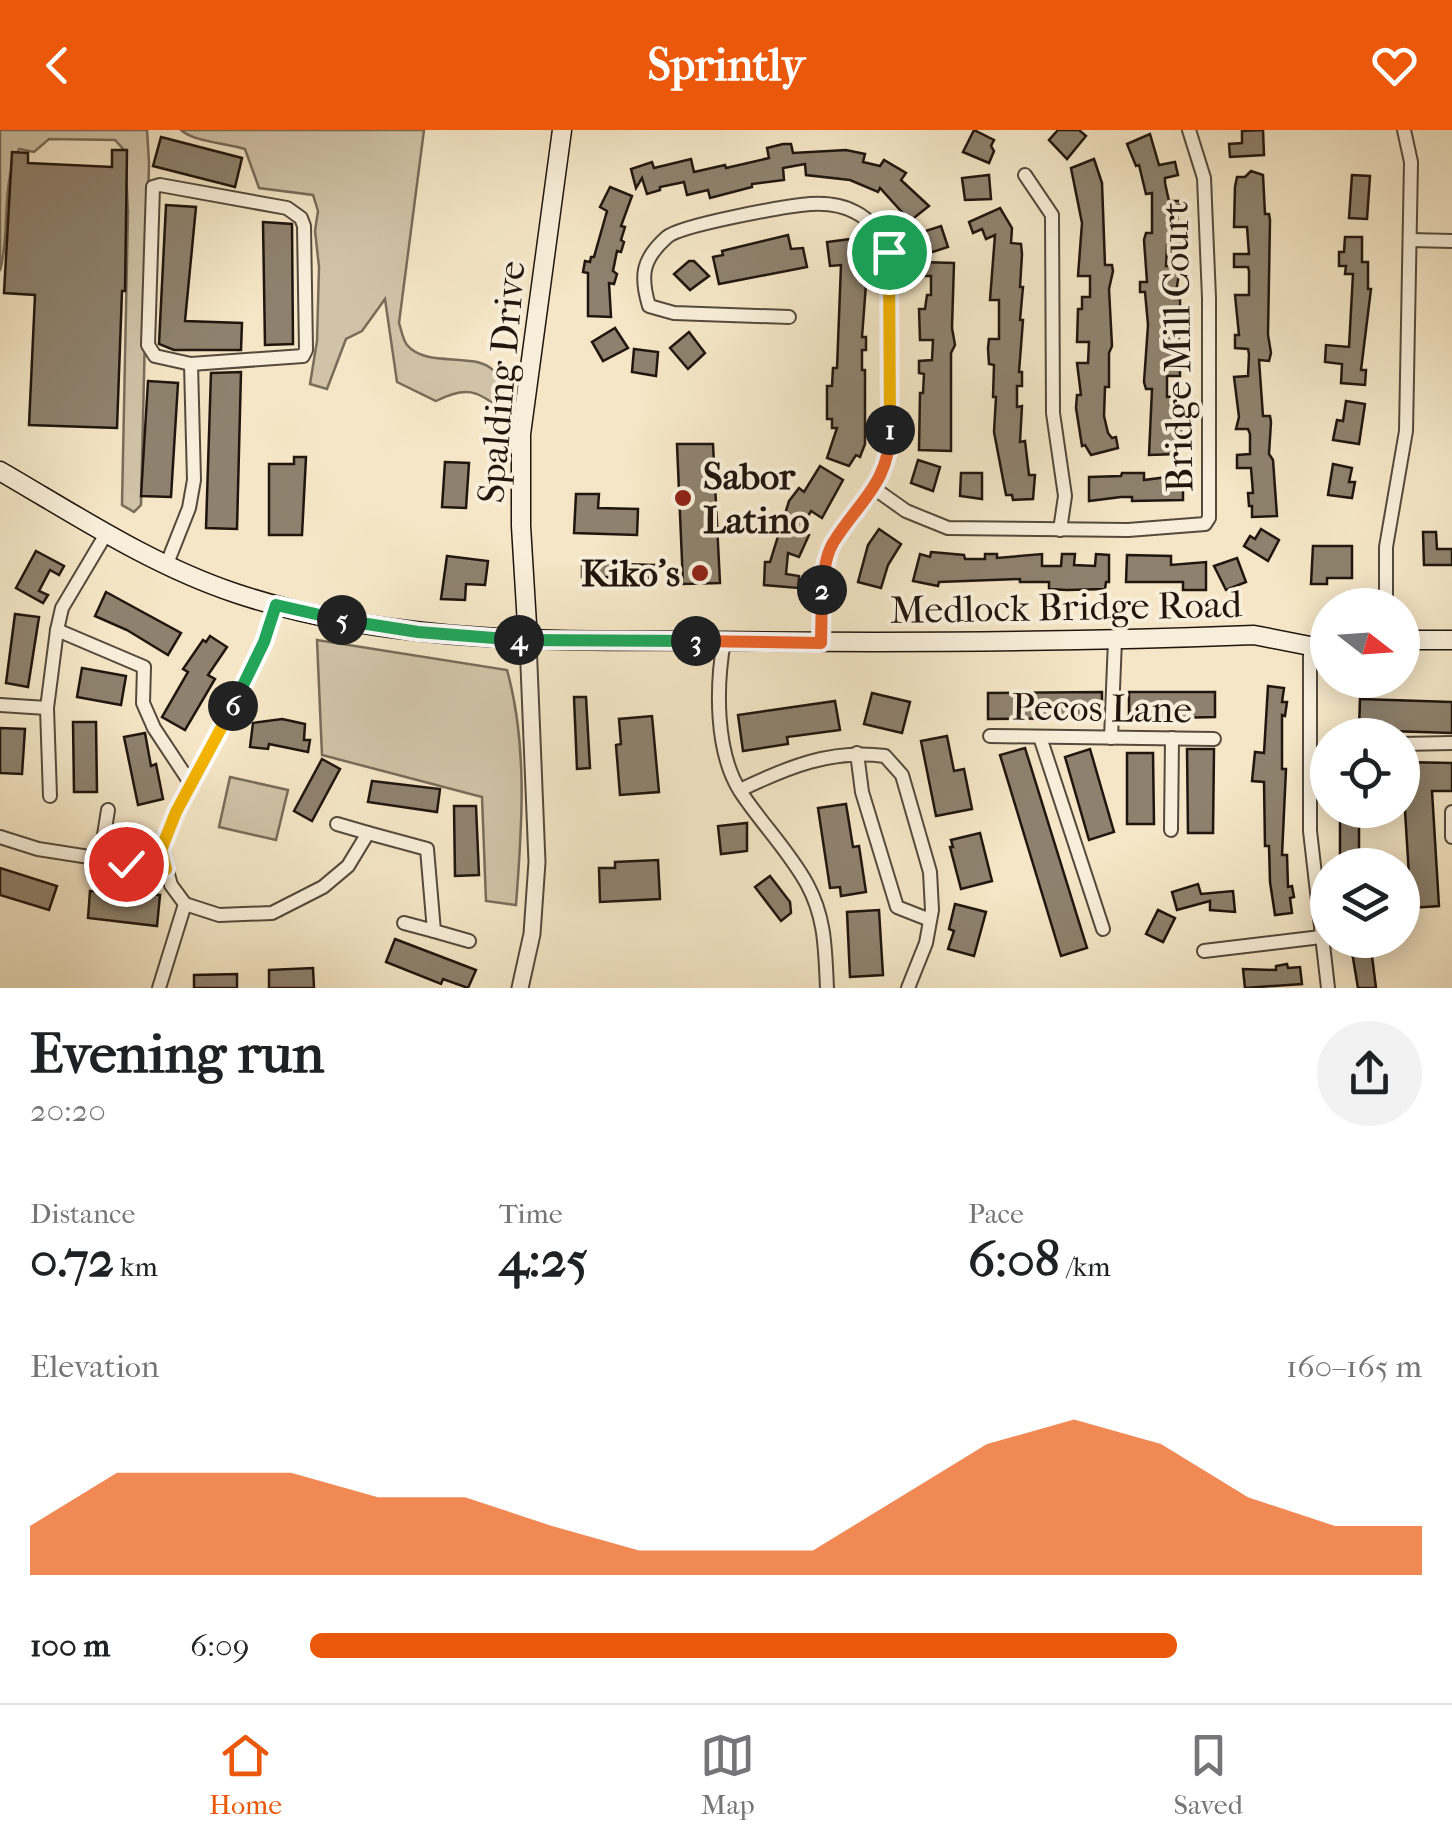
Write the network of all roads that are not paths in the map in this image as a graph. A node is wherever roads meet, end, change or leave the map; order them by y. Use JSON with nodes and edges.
{"nodes":[{"id":1,"x":562,"y":130,"type":"edge"},
{"id":2,"x":1189,"y":130,"type":"edge"},
{"id":3,"x":1404,"y":130,"type":"edge"},
{"id":4,"x":1024,"y":175,"type":"dead end"},
{"id":5,"x":1410,"y":240,"type":"junction"},
{"id":6,"x":1452,"y":241,"type":"edge"},
{"id":7,"x":789,"y":317,"type":"dead end"},
{"id":8,"x":191,"y":364,"type":"junction"},
{"id":9,"x":0,"y":471,"type":"edge"},
{"id":10,"x":874,"y":489,"type":"junction"},
{"id":11,"x":1060,"y":530,"type":"junction"},
{"id":12,"x":106,"y":534,"type":"junction"},
{"id":13,"x":166,"y":566,"type":"junction"},
{"id":14,"x":1386,"y":588,"type":"edge"},
{"id":15,"x":276,"y":605,"type":"junction"},
{"id":16,"x":57,"y":630,"type":"junction"},
{"id":17,"x":1116,"y":640,"type":"junction"},
{"id":18,"x":1420,"y":640,"type":"edge"},
{"id":19,"x":1452,"y":640,"type":"edge"},
{"id":20,"x":528,"y":641,"type":"junction"},
{"id":21,"x":724,"y":642,"type":"junction"},
{"id":22,"x":821,"y":643,"type":"junction"},
{"id":23,"x":1310,"y":644,"type":"edge"},
{"id":24,"x":1316,"y":698,"type":"edge"},
{"id":25,"x":0,"y":705,"type":"edge"},
{"id":26,"x":47,"y":708,"type":"junction"},
{"id":27,"x":990,"y":736,"type":"dead end"},
{"id":28,"x":1040,"y":737,"type":"junction"},
{"id":29,"x":1112,"y":738,"type":"junction"},
{"id":30,"x":1172,"y":738,"type":"junction"},
{"id":31,"x":1214,"y":739,"type":"dead end"},
{"id":32,"x":1452,"y":743,"type":"edge"},
{"id":33,"x":1420,"y":744,"type":"edge"},
{"id":34,"x":857,"y":753,"type":"junction"},
{"id":35,"x":192,"y":784,"type":"junction"},
{"id":36,"x":740,"y":790,"type":"junction"},
{"id":37,"x":50,"y":796,"type":"dead end"},
{"id":38,"x":108,"y":810,"type":"dead end"},
{"id":39,"x":1452,"y":812,"type":"edge"},
{"id":40,"x":337,"y":824,"type":"dead end"},
{"id":41,"x":1171,"y":830,"type":"dead end"},
{"id":42,"x":368,"y":832,"type":"junction"},
{"id":43,"x":0,"y":836,"type":"edge"},
{"id":44,"x":1452,"y":837,"type":"edge"},
{"id":45,"x":1312,"y":848,"type":"edge"},
{"id":46,"x":100,"y":860,"type":"junction"},
{"id":47,"x":166,"y":869,"type":"junction"},
{"id":48,"x":185,"y":904,"type":"junction"},
{"id":49,"x":930,"y":920,"type":"junction"},
{"id":50,"x":404,"y":924,"type":"dead end"},
{"id":51,"x":1102,"y":929,"type":"dead end"},
{"id":52,"x":434,"y":931,"type":"junction"},
{"id":53,"x":1310,"y":937,"type":"edge"},
{"id":54,"x":469,"y":942,"type":"dead end"},
{"id":55,"x":1204,"y":951,"type":"dead end"},
{"id":56,"x":1323,"y":958,"type":"edge"},
{"id":57,"x":159,"y":988,"type":"edge"},
{"id":58,"x":520,"y":988,"type":"edge"},
{"id":59,"x":827,"y":988,"type":"edge"},
{"id":60,"x":908,"y":988,"type":"edge"},
{"id":61,"x":1328,"y":988,"type":"edge"}],
"edges":[{"from":1,"to":20,"type":"main road","name":"Spalding Drive"},
{"from":2,"to":11,"type":"street","name":"Bridge Mill Court"},
{"from":3,"to":5,"type":"street"},
{"from":4,"to":11,"type":"street"},
{"from":5,"to":6,"type":"street"},
{"from":5,"to":14,"type":"street"},
{"from":7,"to":10,"type":"street"},
{"from":8,"to":8,"type":"street"},
{"from":8,"to":13,"type":"street"},
{"from":9,"to":12,"type":"main road","name":"Medlock Bridge Road"},
{"from":10,"to":11,"type":"street","name":"Bridge Mill Court"},
{"from":10,"to":22,"type":"street"},
{"from":12,"to":13,"type":"main road","name":"Medlock Bridge Road"},
{"from":12,"to":16,"type":"street"},
{"from":13,"to":15,"type":"main road","name":"Medlock Bridge Road"},
{"from":15,"to":20,"type":"main road","name":"Medlock Bridge Road"},
{"from":15,"to":35,"type":"street"},
{"from":16,"to":26,"type":"street"},
{"from":16,"to":35,"type":"street"},
{"from":17,"to":22,"type":"main road","name":"Medlock Bridge Road"},
{"from":17,"to":23,"type":"main road","name":"Medlock Bridge Road"},
{"from":17,"to":29,"type":"street"},
{"from":18,"to":19,"type":"main road"},
{"from":20,"to":21,"type":"main road","name":"Medlock Bridge Road"},
{"from":20,"to":58,"type":"street"},
{"from":21,"to":22,"type":"main road","name":"Medlock Bridge Road"},
{"from":21,"to":36,"type":"street"},
{"from":24,"to":45,"type":"street"},
{"from":25,"to":26,"type":"street"},
{"from":26,"to":37,"type":"street"},
{"from":27,"to":28,"type":"street","name":"Pecos Lane"},
{"from":28,"to":29,"type":"street","name":"Pecos Lane"},
{"from":28,"to":51,"type":"street"},
{"from":29,"to":30,"type":"street","name":"Pecos Lane"},
{"from":30,"to":31,"type":"street","name":"Pecos Lane"},
{"from":30,"to":41,"type":"street"},
{"from":32,"to":33,"type":"street"},
{"from":34,"to":36,"type":"street"},
{"from":34,"to":49,"type":"street"},
{"from":34,"to":49,"type":"street"},
{"from":35,"to":47,"type":"street"},
{"from":36,"to":59,"type":"street"},
{"from":38,"to":46,"type":"street"},
{"from":39,"to":44,"type":"street"},
{"from":40,"to":42,"type":"street"},
{"from":42,"to":48,"type":"street"},
{"from":42,"to":52,"type":"street"},
{"from":43,"to":46,"type":"street"},
{"from":46,"to":47,"type":"street"},
{"from":47,"to":48,"type":"street"},
{"from":48,"to":57,"type":"street"},
{"from":49,"to":60,"type":"street"},
{"from":50,"to":52,"type":"street"},
{"from":52,"to":54,"type":"street"},
{"from":53,"to":55,"type":"street"},
{"from":56,"to":61,"type":"street"}]}
